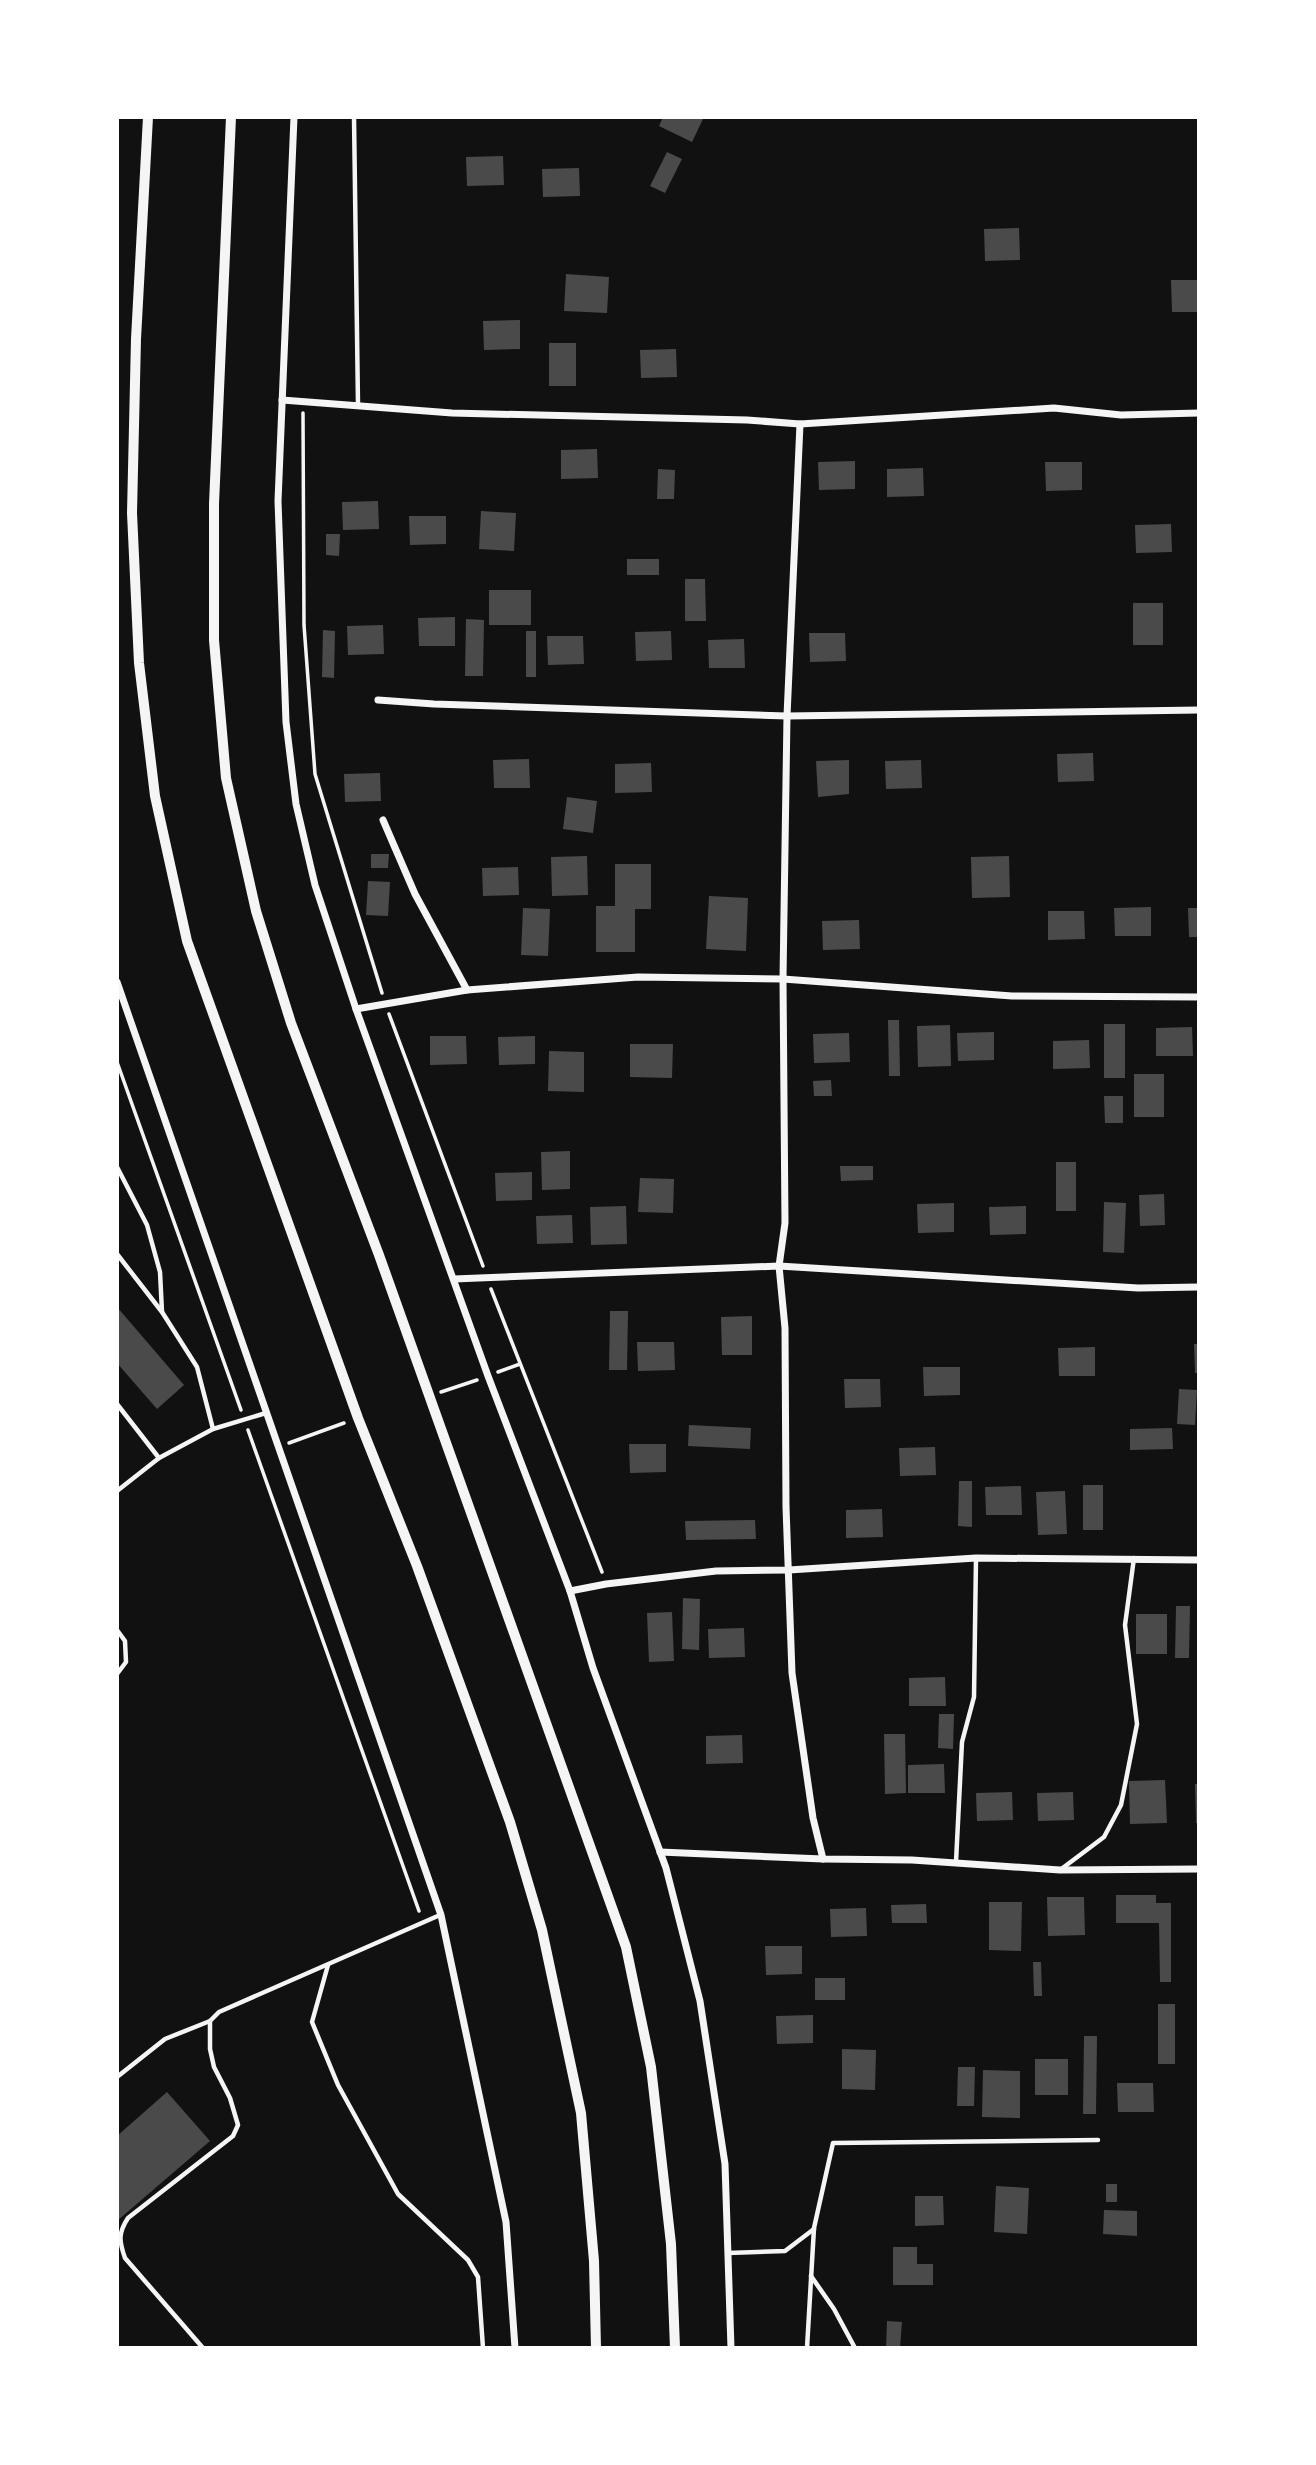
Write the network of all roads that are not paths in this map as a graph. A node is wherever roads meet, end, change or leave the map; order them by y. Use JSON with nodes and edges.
{"nodes":[{"id":1,"x":148,"y":117,"type":"edge"},
{"id":2,"x":231,"y":117,"type":"edge"},
{"id":3,"x":294,"y":117,"type":"edge"},
{"id":4,"x":354,"y":117,"type":"edge"},
{"id":5,"x":282,"y":400,"type":"junction"},
{"id":6,"x":358,"y":405,"type":"junction"},
{"id":7,"x":1199,"y":413,"type":"edge"},
{"id":8,"x":800,"y":424,"type":"junction"},
{"id":9,"x":378,"y":700,"type":"dead end"},
{"id":10,"x":1199,"y":710,"type":"edge"},
{"id":11,"x":786,"y":716,"type":"junction"},
{"id":12,"x":383,"y":820,"type":"dead end"},
{"id":13,"x":783,"y":979,"type":"junction"},
{"id":14,"x":117,"y":982,"type":"edge"},
{"id":15,"x":467,"y":990,"type":"junction"},
{"id":16,"x":1199,"y":997,"type":"edge"},
{"id":17,"x":356,"y":1009,"type":"junction"},
{"id":18,"x":117,"y":1167,"type":"edge"},
{"id":19,"x":117,"y":1254,"type":"edge"},
{"id":20,"x":779,"y":1266,"type":"junction"},
{"id":21,"x":454,"y":1279,"type":"junction"},
{"id":22,"x":1199,"y":1287,"type":"edge"},
{"id":23,"x":162,"y":1312,"type":"junction"},
{"id":24,"x":117,"y":1404,"type":"edge"},
{"id":25,"x":266,"y":1413,"type":"junction"},
{"id":26,"x":213,"y":1429,"type":"junction"},
{"id":27,"x":159,"y":1458,"type":"junction"},
{"id":28,"x":117,"y":1491,"type":"edge"},
{"id":29,"x":976,"y":1558,"type":"junction"},
{"id":30,"x":1134,"y":1558,"type":"junction"},
{"id":31,"x":1199,"y":1560,"type":"edge"},
{"id":32,"x":789,"y":1570,"type":"junction"},
{"id":33,"x":569,"y":1591,"type":"junction"},
{"id":34,"x":117,"y":1630,"type":"edge"},
{"id":35,"x":117,"y":1674,"type":"edge"},
{"id":36,"x":660,"y":1852,"type":"junction"},
{"id":37,"x":823,"y":1859,"type":"junction"},
{"id":38,"x":956,"y":1863,"type":"junction"},
{"id":39,"x":1199,"y":1869,"type":"edge"},
{"id":40,"x":1060,"y":1870,"type":"junction"},
{"id":41,"x":441,"y":1915,"type":"junction"},
{"id":42,"x":328,"y":1964,"type":"junction"},
{"id":43,"x":210,"y":2021,"type":"junction"},
{"id":44,"x":117,"y":2077,"type":"edge"},
{"id":45,"x":1098,"y":2140,"type":"dead end"},
{"id":46,"x":814,"y":2228,"type":"junction"},
{"id":47,"x":728,"y":2253,"type":"junction"},
{"id":48,"x":811,"y":2276,"type":"junction"},
{"id":49,"x":203,"y":2348,"type":"edge"},
{"id":50,"x":483,"y":2348,"type":"edge"},
{"id":51,"x":515,"y":2348,"type":"edge"},
{"id":52,"x":596,"y":2348,"type":"edge"},
{"id":53,"x":675,"y":2348,"type":"edge"},
{"id":54,"x":732,"y":2348,"type":"edge"},
{"id":55,"x":807,"y":2348,"type":"edge"},
{"id":56,"x":855,"y":2348,"type":"edge"}],
"edges":[{"from":1,"to":52,"type":"street"},
{"from":2,"to":53,"type":"street"},
{"from":3,"to":5,"type":"street"},
{"from":4,"to":6,"type":"lane"},
{"from":5,"to":6,"type":"street"},
{"from":5,"to":17,"type":"street"},
{"from":6,"to":8,"type":"street"},
{"from":7,"to":8,"type":"street"},
{"from":8,"to":11,"type":"street"},
{"from":9,"to":11,"type":"street"},
{"from":10,"to":11,"type":"street"},
{"from":11,"to":13,"type":"street"},
{"from":12,"to":15,"type":"street"},
{"from":13,"to":15,"type":"street"},
{"from":13,"to":16,"type":"street"},
{"from":13,"to":20,"type":"street"},
{"from":14,"to":25,"type":"street"},
{"from":15,"to":17,"type":"street"},
{"from":17,"to":21,"type":"street"},
{"from":18,"to":23,"type":"lane"},
{"from":19,"to":23,"type":"lane"},
{"from":20,"to":21,"type":"street"},
{"from":20,"to":22,"type":"street"},
{"from":20,"to":32,"type":"street"},
{"from":21,"to":33,"type":"street"},
{"from":23,"to":26,"type":"lane"},
{"from":24,"to":27,"type":"lane"},
{"from":25,"to":26,"type":"lane"},
{"from":25,"to":41,"type":"street"},
{"from":26,"to":27,"type":"lane"},
{"from":27,"to":28,"type":"lane"},
{"from":29,"to":30,"type":"street"},
{"from":29,"to":32,"type":"street"},
{"from":29,"to":38,"type":"lane"},
{"from":30,"to":31,"type":"street"},
{"from":30,"to":40,"type":"lane"},
{"from":32,"to":33,"type":"street"},
{"from":32,"to":37,"type":"street"},
{"from":33,"to":36,"type":"street"},
{"from":34,"to":35,"type":"lane"},
{"from":36,"to":37,"type":"street"},
{"from":36,"to":47,"type":"street"},
{"from":37,"to":38,"type":"street"},
{"from":38,"to":40,"type":"street"},
{"from":39,"to":40,"type":"street"},
{"from":41,"to":42,"type":"lane"},
{"from":41,"to":51,"type":"street"},
{"from":42,"to":43,"type":"lane"},
{"from":42,"to":50,"type":"lane"},
{"from":43,"to":44,"type":"lane"},
{"from":43,"to":49,"type":"lane"},
{"from":45,"to":46,"type":"lane"},
{"from":46,"to":47,"type":"lane"},
{"from":46,"to":48,"type":"lane"},
{"from":47,"to":54,"type":"street"},
{"from":48,"to":55,"type":"lane"},
{"from":48,"to":56,"type":"lane"}]}
